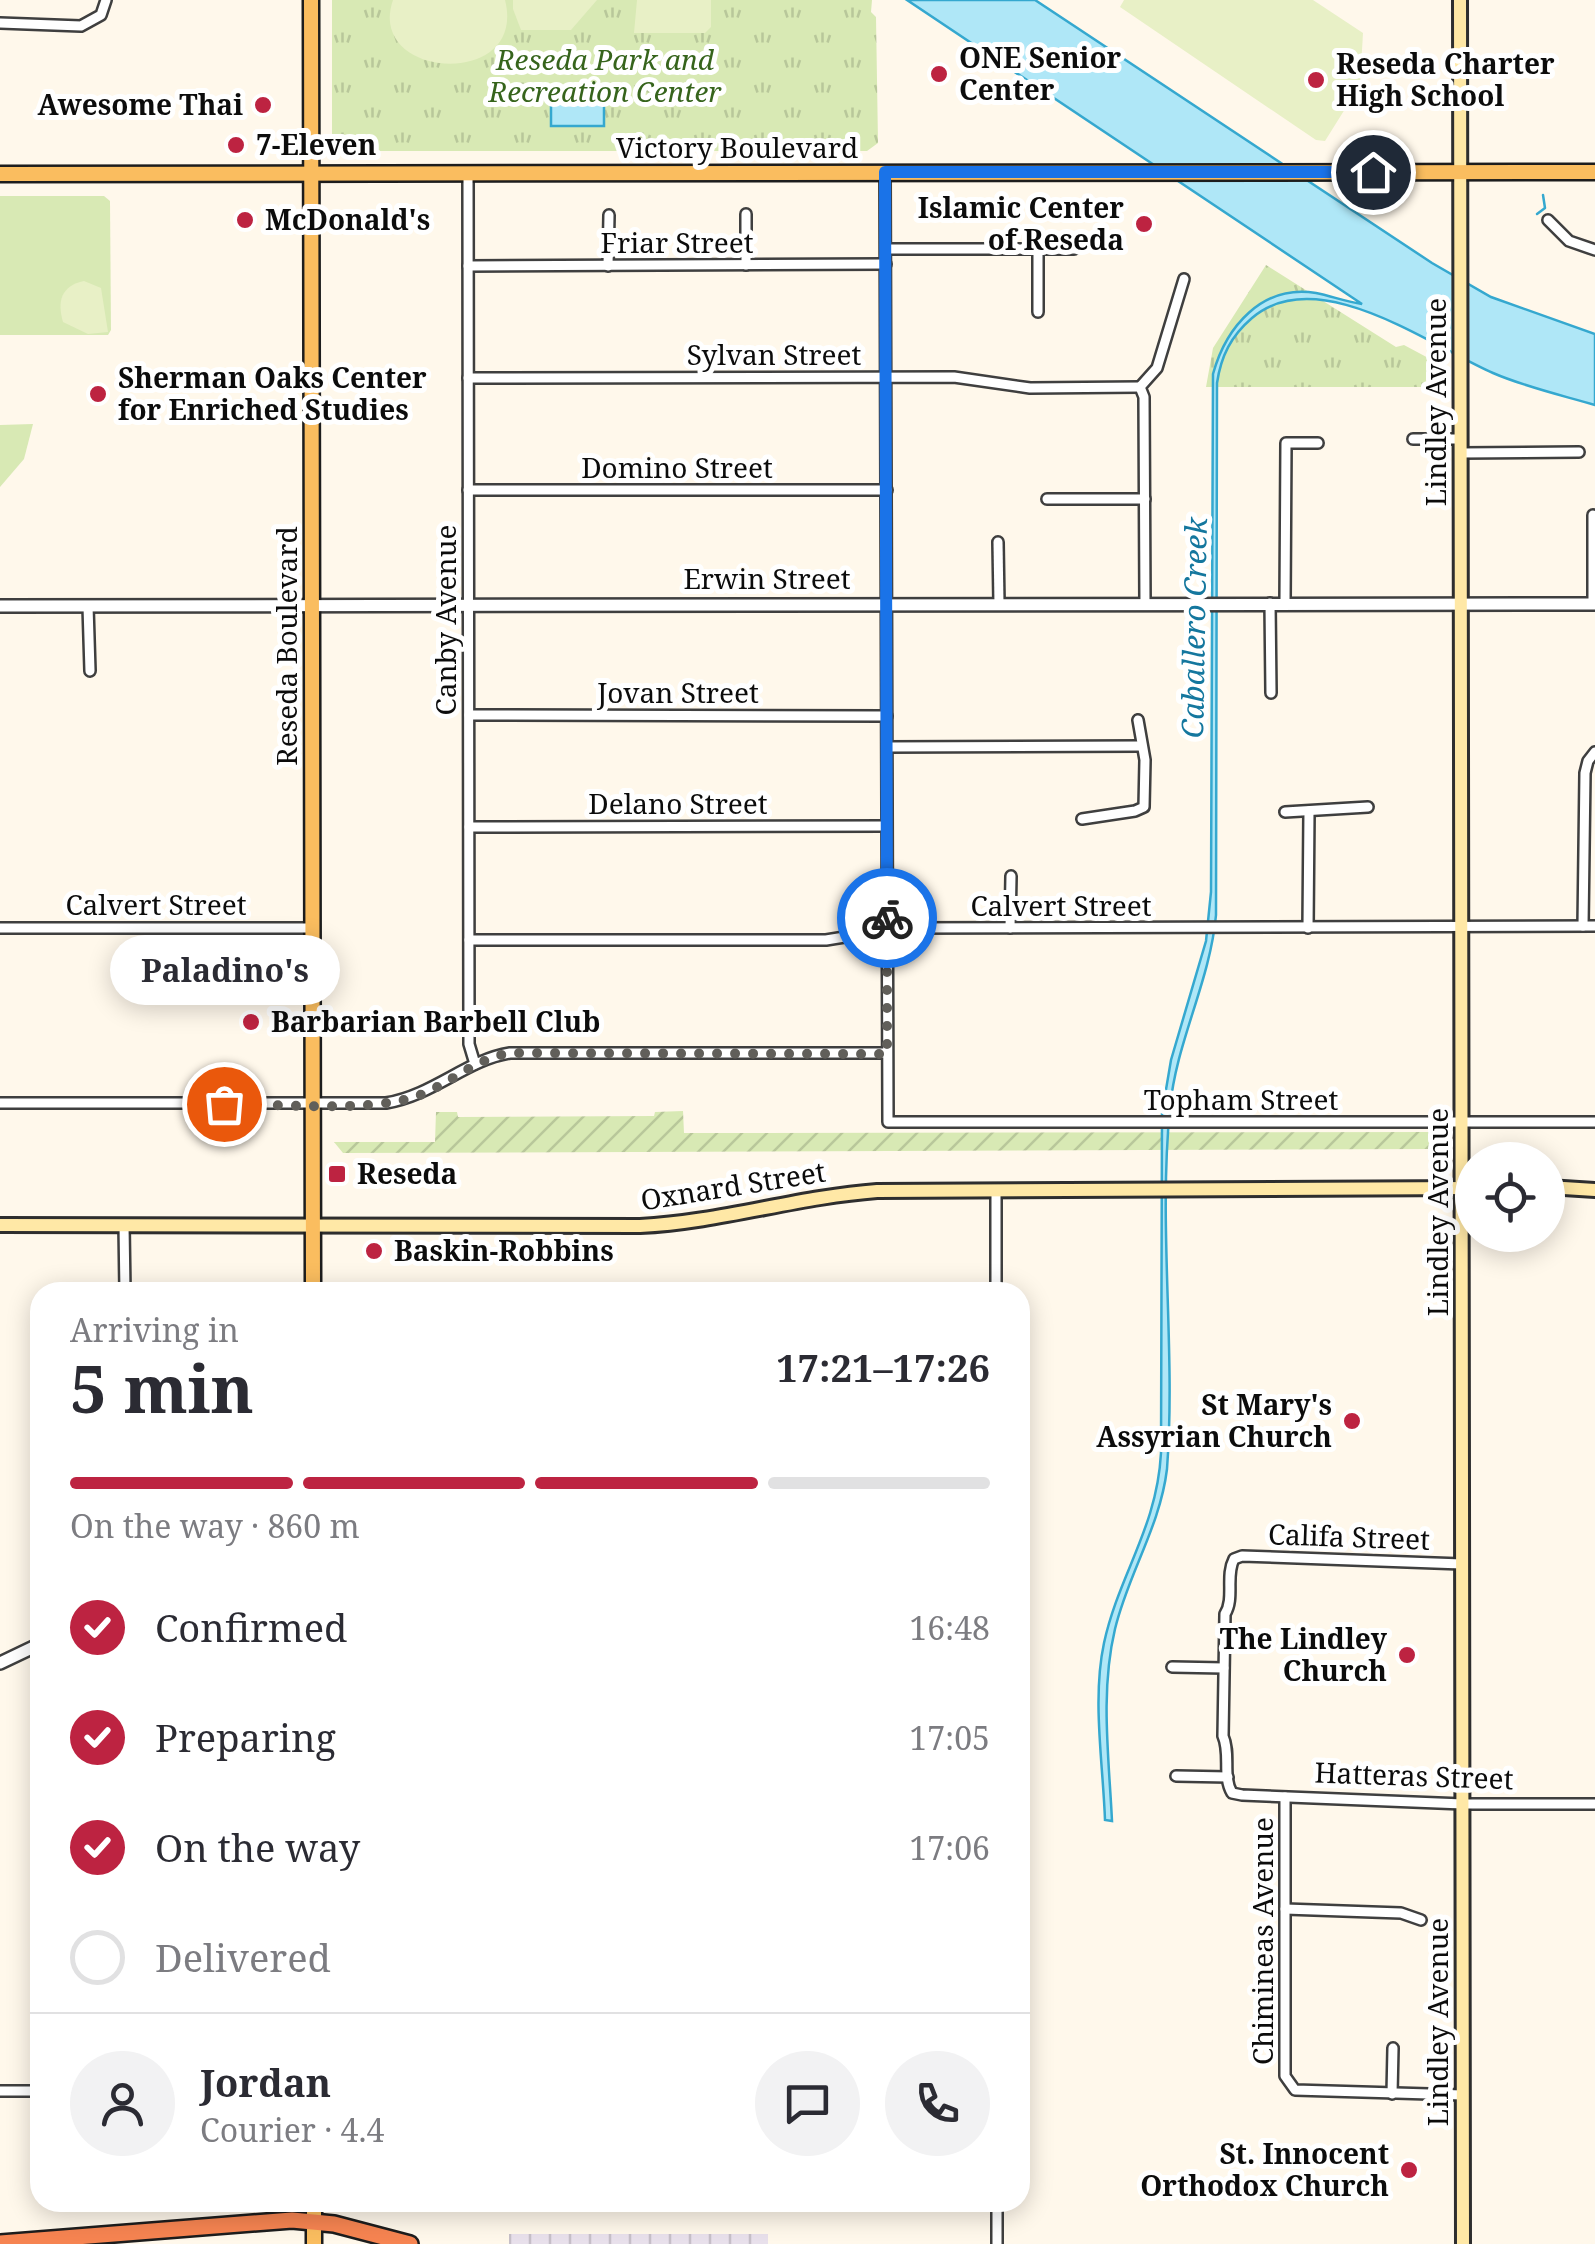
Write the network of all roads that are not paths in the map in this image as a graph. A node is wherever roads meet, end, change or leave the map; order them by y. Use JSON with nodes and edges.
{"nodes":[{"id":1,"x":106,"y":0,"type":"edge"},
{"id":2,"x":311,"y":0,"type":"edge"},
{"id":3,"x":1460,"y":0,"type":"edge"},
{"id":4,"x":0,"y":23,"type":"edge"},
{"id":5,"x":885,"y":172,"type":"junction"},
{"id":6,"x":1461,"y":172,"type":"junction"},
{"id":7,"x":1595,"y":172,"type":"edge"},
{"id":8,"x":311,"y":173,"type":"junction"},
{"id":9,"x":0,"y":174,"type":"edge"},
{"id":10,"x":468,"y":174,"type":"junction"},
{"id":11,"x":746,"y":214,"type":"dead end"},
{"id":12,"x":609,"y":215,"type":"dead end"},
{"id":13,"x":1548,"y":220,"type":"dead end"},
{"id":14,"x":886,"y":248,"type":"junction"},
{"id":15,"x":1038,"y":249,"type":"junction"},
{"id":16,"x":1074,"y":249,"type":"dead end"},
{"id":17,"x":1595,"y":250,"type":"edge"},
{"id":18,"x":886,"y":264,"type":"junction"},
{"id":19,"x":468,"y":266,"type":"junction"},
{"id":20,"x":608,"y":266,"type":"junction"},
{"id":21,"x":746,"y":266,"type":"junction"},
{"id":22,"x":1184,"y":279,"type":"dead end"},
{"id":23,"x":1038,"y":312,"type":"dead end"},
{"id":24,"x":468,"y":378,"type":"junction"},
{"id":25,"x":886,"y":378,"type":"junction"},
{"id":26,"x":1140,"y":387,"type":"junction"},
{"id":27,"x":1413,"y":439,"type":"dead end"},
{"id":28,"x":1318,"y":444,"type":"dead end"},
{"id":29,"x":1461,"y":446,"type":"junction"},
{"id":30,"x":1579,"y":452,"type":"dead end"},
{"id":31,"x":468,"y":490,"type":"junction"},
{"id":32,"x":887,"y":490,"type":"junction"},
{"id":33,"x":1048,"y":498,"type":"dead end"},
{"id":34,"x":1144,"y":499,"type":"junction"},
{"id":35,"x":1594,"y":515,"type":"edge"},
{"id":36,"x":998,"y":542,"type":"dead end"},
{"id":37,"x":1270,"y":603,"type":"junction"},
{"id":38,"x":1285,"y":603,"type":"junction"},
{"id":39,"x":886,"y":604,"type":"junction"},
{"id":40,"x":998,"y":604,"type":"junction"},
{"id":41,"x":1145,"y":604,"type":"junction"},
{"id":42,"x":1460,"y":604,"type":"junction"},
{"id":43,"x":1594,"y":604,"type":"edge"},
{"id":44,"x":312,"y":605,"type":"junction"},
{"id":45,"x":468,"y":605,"type":"junction"},
{"id":46,"x":0,"y":606,"type":"edge"},
{"id":47,"x":88,"y":606,"type":"junction"},
{"id":48,"x":90,"y":671,"type":"dead end"},
{"id":49,"x":1271,"y":694,"type":"dead end"},
{"id":50,"x":469,"y":715,"type":"junction"},
{"id":51,"x":887,"y":716,"type":"junction"},
{"id":52,"x":1138,"y":720,"type":"dead end"},
{"id":53,"x":1141,"y":746,"type":"junction"},
{"id":54,"x":887,"y":747,"type":"junction"},
{"id":55,"x":1594,"y":753,"type":"edge"},
{"id":56,"x":1368,"y":807,"type":"dead end"},
{"id":57,"x":1309,"y":811,"type":"junction"},
{"id":58,"x":1285,"y":812,"type":"dead end"},
{"id":59,"x":1082,"y":818,"type":"dead end"},
{"id":60,"x":887,"y":826,"type":"junction"},
{"id":61,"x":469,"y":827,"type":"junction"},
{"id":62,"x":1011,"y":876,"type":"dead end"},
{"id":63,"x":1583,"y":926,"type":"junction"},
{"id":64,"x":1595,"y":926,"type":"edge"},
{"id":65,"x":0,"y":928,"type":"edge"},
{"id":66,"x":312,"y":928,"type":"junction"},
{"id":67,"x":1010,"y":928,"type":"junction"},
{"id":68,"x":1308,"y":928,"type":"junction"},
{"id":69,"x":1462,"y":928,"type":"junction"},
{"id":70,"x":887,"y":929,"type":"junction"},
{"id":71,"x":469,"y":940,"type":"junction"},
{"id":72,"x":887,"y":1054,"type":"junction"},
{"id":73,"x":476,"y":1064,"type":"junction"},
{"id":74,"x":0,"y":1103,"type":"edge"},
{"id":75,"x":313,"y":1104,"type":"junction"},
{"id":76,"x":1462,"y":1122,"type":"junction"},
{"id":77,"x":1595,"y":1122,"type":"edge"},
{"id":78,"x":1464,"y":1142,"type":"edge"},
{"id":79,"x":1455,"y":1188,"type":"edge"},
{"id":80,"x":1565,"y":1189,"type":"edge"},
{"id":81,"x":1595,"y":1190,"type":"edge"},
{"id":82,"x":996,"y":1191,"type":"junction"},
{"id":83,"x":313,"y":1224,"type":"junction"},
{"id":84,"x":124,"y":1225,"type":"junction"},
{"id":85,"x":0,"y":1226,"type":"edge"},
{"id":86,"x":1467,"y":1252,"type":"edge"},
{"id":87,"x":124,"y":1282,"type":"edge"},
{"id":88,"x":313,"y":1282,"type":"edge"},
{"id":89,"x":996,"y":1282,"type":"edge"},
{"id":90,"x":1234,"y":1559,"type":"joint"},
{"id":91,"x":1462,"y":1564,"type":"junction"},
{"id":92,"x":30,"y":1649,"type":"edge"},
{"id":93,"x":0,"y":1663,"type":"edge"},
{"id":94,"x":1172,"y":1667,"type":"dead end"},
{"id":95,"x":1224,"y":1668,"type":"junction"},
{"id":96,"x":1176,"y":1776,"type":"dead end"},
{"id":97,"x":1228,"y":1777,"type":"junction"},
{"id":98,"x":1232,"y":1793,"type":"joint"},
{"id":99,"x":1285,"y":1797,"type":"junction"},
{"id":100,"x":1463,"y":1804,"type":"junction"},
{"id":101,"x":1595,"y":1804,"type":"edge"},
{"id":102,"x":1285,"y":1909,"type":"junction"},
{"id":103,"x":1421,"y":1920,"type":"dead end"},
{"id":104,"x":1393,"y":2048,"type":"dead end"},
{"id":105,"x":0,"y":2091,"type":"edge"},
{"id":106,"x":30,"y":2091,"type":"edge"},
{"id":107,"x":1392,"y":2094,"type":"junction"},
{"id":108,"x":1463,"y":2095,"type":"junction"},
{"id":109,"x":314,"y":2212,"type":"edge"},
{"id":110,"x":997,"y":2212,"type":"edge"},
{"id":111,"x":314,"y":2222,"type":"junction"},
{"id":112,"x":0,"y":2243,"type":"edge"},
{"id":113,"x":314,"y":2244,"type":"edge"},
{"id":114,"x":410,"y":2244,"type":"edge"},
{"id":115,"x":997,"y":2244,"type":"edge"},
{"id":116,"x":1464,"y":2244,"type":"edge"}],
"edges":[{"from":1,"to":4,"type":"street"},
{"from":2,"to":8,"type":"main road","name":"Reseda Boulevard"},
{"from":3,"to":6,"type":"main road","name":"Lindley Avenue"},
{"from":5,"to":6,"type":"main road","name":"Victory Boulevard"},
{"from":5,"to":10,"type":"main road","name":"Victory Boulevard"},
{"from":5,"to":14,"type":"street"},
{"from":6,"to":7,"type":"main road","name":"Victory Boulevard"},
{"from":6,"to":29,"type":"main road","name":"Lindley Avenue"},
{"from":8,"to":9,"type":"main road","name":"Victory Boulevard"},
{"from":8,"to":10,"type":"main road","name":"Victory Boulevard"},
{"from":8,"to":44,"type":"main road","name":"Reseda Boulevard"},
{"from":10,"to":19,"type":"street","name":"Canby Avenue"},
{"from":11,"to":21,"type":"street"},
{"from":12,"to":20,"type":"street"},
{"from":13,"to":17,"type":"street"},
{"from":14,"to":15,"type":"street"},
{"from":14,"to":18,"type":"street"},
{"from":15,"to":16,"type":"street"},
{"from":15,"to":23,"type":"street"},
{"from":18,"to":21,"type":"street","name":"Friar Street"},
{"from":18,"to":25,"type":"street"},
{"from":19,"to":20,"type":"street","name":"Friar Street"},
{"from":19,"to":24,"type":"street","name":"Canby Avenue"},
{"from":20,"to":21,"type":"street","name":"Friar Street"},
{"from":22,"to":26,"type":"street"},
{"from":24,"to":25,"type":"street","name":"Sylvan Street"},
{"from":24,"to":31,"type":"street","name":"Canby Avenue"},
{"from":25,"to":26,"type":"street","name":"Sylvan Street"},
{"from":25,"to":32,"type":"street"},
{"from":26,"to":34,"type":"street"},
{"from":27,"to":29,"type":"street"},
{"from":28,"to":38,"type":"street"},
{"from":29,"to":30,"type":"street"},
{"from":29,"to":42,"type":"main road","name":"Lindley Avenue"},
{"from":31,"to":32,"type":"street","name":"Domino Street"},
{"from":31,"to":45,"type":"street","name":"Canby Avenue"},
{"from":32,"to":39,"type":"street"},
{"from":33,"to":34,"type":"street"},
{"from":34,"to":41,"type":"street"},
{"from":35,"to":43,"type":"street"},
{"from":36,"to":40,"type":"street"},
{"from":37,"to":38,"type":"street","name":"Erwin Street"},
{"from":37,"to":41,"type":"street","name":"Erwin Street"},
{"from":37,"to":49,"type":"street"},
{"from":38,"to":42,"type":"street","name":"Erwin Street"},
{"from":39,"to":40,"type":"street","name":"Erwin Street"},
{"from":39,"to":45,"type":"street","name":"Erwin Street"},
{"from":39,"to":51,"type":"street"},
{"from":40,"to":41,"type":"street","name":"Erwin Street"},
{"from":42,"to":43,"type":"street","name":"Erwin Street"},
{"from":42,"to":69,"type":"main road","name":"Lindley Avenue"},
{"from":44,"to":45,"type":"street","name":"Erwin Street"},
{"from":44,"to":47,"type":"street","name":"Erwin Street"},
{"from":44,"to":66,"type":"main road","name":"Reseda Boulevard"},
{"from":45,"to":50,"type":"street","name":"Canby Avenue"},
{"from":46,"to":47,"type":"street","name":"Erwin Street"},
{"from":47,"to":48,"type":"street"},
{"from":50,"to":51,"type":"street","name":"Jovan Street"},
{"from":50,"to":61,"type":"street","name":"Canby Avenue"},
{"from":51,"to":54,"type":"street"},
{"from":52,"to":53,"type":"street"},
{"from":53,"to":54,"type":"street"},
{"from":53,"to":59,"type":"street"},
{"from":54,"to":60,"type":"street"},
{"from":55,"to":63,"type":"street"},
{"from":56,"to":57,"type":"street"},
{"from":57,"to":58,"type":"street"},
{"from":57,"to":68,"type":"street"},
{"from":60,"to":61,"type":"street","name":"Delano Street"},
{"from":60,"to":70,"type":"street"},
{"from":61,"to":71,"type":"street","name":"Canby Avenue"},
{"from":62,"to":67,"type":"street"},
{"from":63,"to":64,"type":"street","name":"Calvert Street"},
{"from":63,"to":69,"type":"street","name":"Calvert Street"},
{"from":65,"to":66,"type":"street","name":"Calvert Street"},
{"from":66,"to":75,"type":"main road","name":"Reseda Boulevard"},
{"from":67,"to":68,"type":"street","name":"Calvert Street"},
{"from":67,"to":70,"type":"street","name":"Calvert Street"},
{"from":68,"to":69,"type":"street","name":"Calvert Street"},
{"from":69,"to":76,"type":"main road","name":"Lindley Avenue"},
{"from":70,"to":71,"type":"street","name":"Calvert Street"},
{"from":70,"to":72,"type":"street"},
{"from":71,"to":73,"type":"street","name":"Canby Avenue"},
{"from":72,"to":73,"type":"street"},
{"from":72,"to":76,"type":"street","name":"Topham Street"},
{"from":73,"to":75,"type":"street"},
{"from":74,"to":75,"type":"street"},
{"from":75,"to":83,"type":"main road","name":"Reseda Boulevard"},
{"from":76,"to":77,"type":"street","name":"Topham Street"},
{"from":76,"to":78,"type":"main road","name":"Lindley Avenue"},
{"from":79,"to":82,"type":"main road","name":"Oxnard Street"},
{"from":80,"to":81,"type":"main road"},
{"from":82,"to":83,"type":"main road","name":"Oxnard Street"},
{"from":82,"to":89,"type":"street"},
{"from":83,"to":84,"type":"main road","name":"Oxnard Street"},
{"from":83,"to":88,"type":"main road","name":"Reseda Boulevard"},
{"from":84,"to":85,"type":"main road","name":"Oxnard Street"},
{"from":84,"to":87,"type":"street"},
{"from":86,"to":91,"type":"main road","name":"Lindley Avenue"},
{"from":90,"to":91,"type":"street","name":"Califa Street"},
{"from":90,"to":95,"type":"street","name":"Chimineas Avenue"},
{"from":91,"to":100,"type":"main road","name":"Lindley Avenue"},
{"from":92,"to":93,"type":"street"},
{"from":94,"to":95,"type":"street"},
{"from":95,"to":97,"type":"street","name":"Chimineas Avenue"},
{"from":96,"to":97,"type":"street"},
{"from":97,"to":98,"type":"street","name":"Chimineas Avenue"},
{"from":98,"to":99,"type":"street","name":"Hatteras Street"},
{"from":99,"to":100,"type":"street","name":"Hatteras Street"},
{"from":99,"to":102,"type":"street","name":"Chimineas Avenue"},
{"from":100,"to":101,"type":"street","name":"Hatteras Street"},
{"from":100,"to":108,"type":"main road","name":"Lindley Avenue"},
{"from":102,"to":103,"type":"street"},
{"from":102,"to":107,"type":"street","name":"Chimineas Avenue"},
{"from":104,"to":107,"type":"street"},
{"from":105,"to":106,"type":"street"},
{"from":107,"to":108,"type":"street"},
{"from":108,"to":116,"type":"main road","name":"Lindley Avenue"},
{"from":109,"to":111,"type":"main road"},
{"from":110,"to":115,"type":"street"},
{"from":111,"to":112,"type":"highway"},
{"from":111,"to":113,"type":"main road"},
{"from":111,"to":114,"type":"highway"}]}
